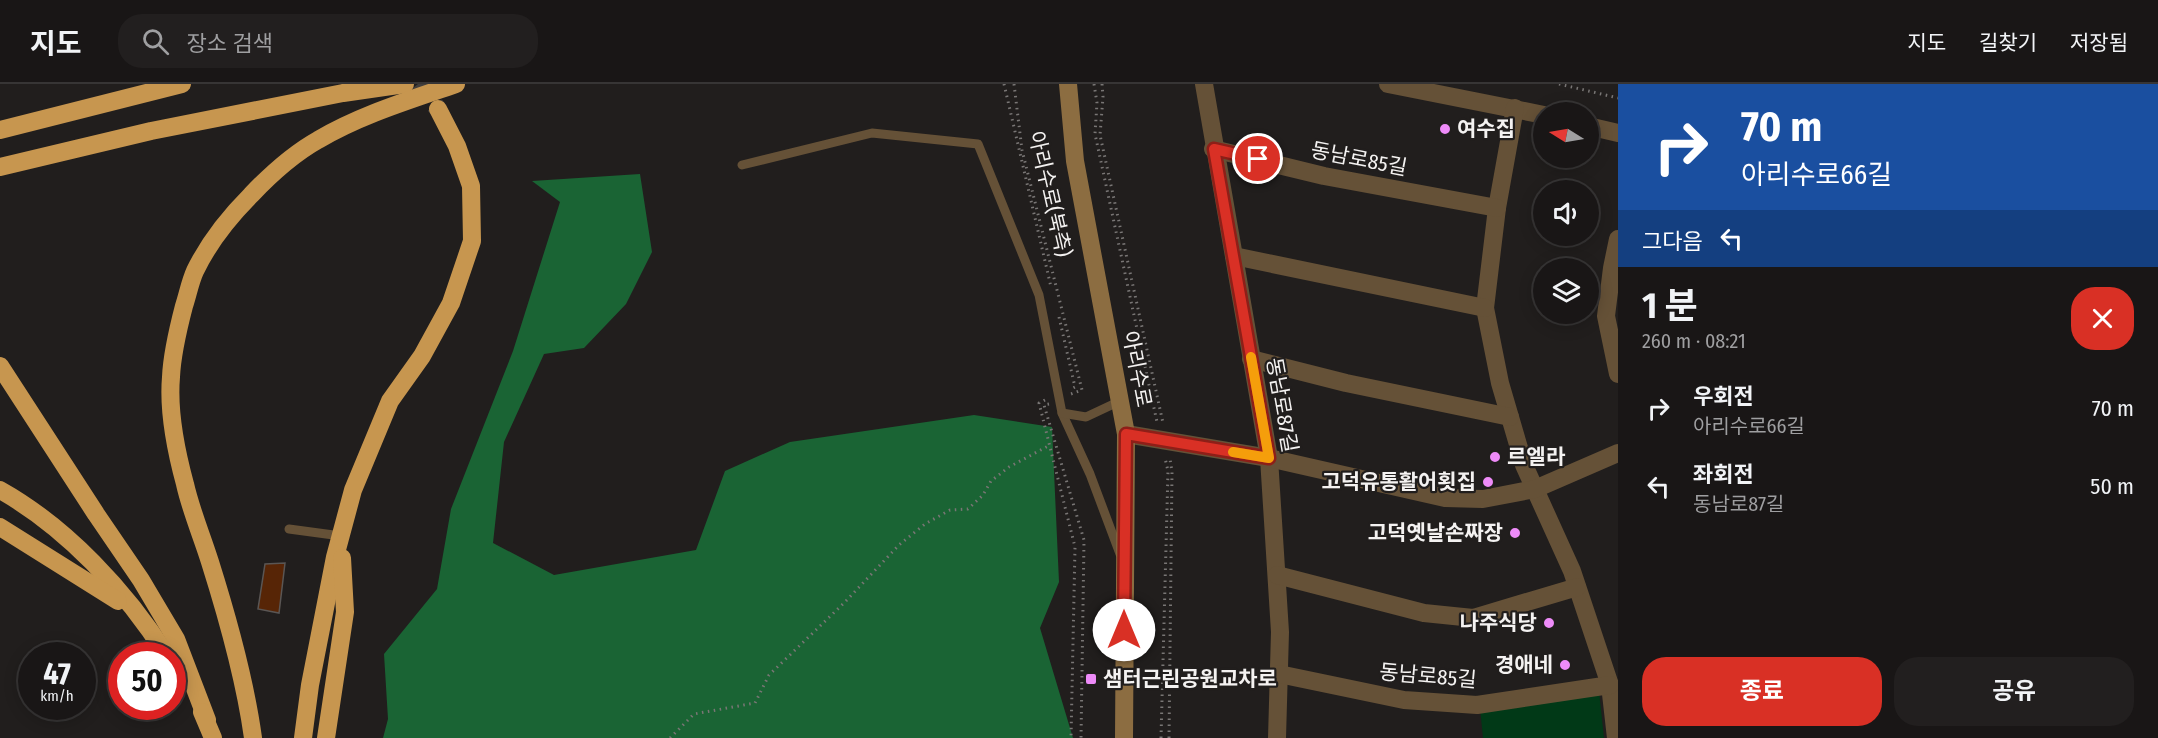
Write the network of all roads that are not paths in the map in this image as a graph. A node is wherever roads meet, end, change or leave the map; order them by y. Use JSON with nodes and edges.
{"nodes":[{"id":1,"x":182,"y":84,"type":"edge"},
{"id":2,"x":405,"y":84,"type":"edge"},
{"id":3,"x":456,"y":84,"type":"edge"},
{"id":4,"x":1068,"y":84,"type":"edge"},
{"id":5,"x":1204,"y":84,"type":"edge"},
{"id":6,"x":1388,"y":84,"type":"edge"},
{"id":7,"x":438,"y":108,"type":"tunnel mouth"},
{"id":8,"x":1515,"y":108,"type":"junction"},
{"id":9,"x":1533,"y":112,"type":"edge"},
{"id":10,"x":1599,"y":129,"type":"edge"},
{"id":11,"x":0,"y":130,"type":"edge"},
{"id":12,"x":1618,"y":133,"type":"edge"},
{"id":13,"x":1214,"y":149,"type":"junction"},
{"id":14,"x":742,"y":165,"type":"dead end"},
{"id":15,"x":0,"y":167,"type":"edge"},
{"id":16,"x":1497,"y":208,"type":"junction"},
{"id":17,"x":1618,"y":239,"type":"edge"},
{"id":18,"x":1234,"y":256,"type":"junction"},
{"id":19,"x":1485,"y":308,"type":"junction"},
{"id":20,"x":1251,"y":359,"type":"junction"},
{"id":21,"x":0,"y":366,"type":"edge"},
{"id":22,"x":1618,"y":374,"type":"edge"},
{"id":23,"x":1120,"y":401,"type":"junction"},
{"id":24,"x":1062,"y":413,"type":"junction"},
{"id":25,"x":1510,"y":417,"type":"junction"},
{"id":26,"x":1126,"y":434,"type":"junction"},
{"id":27,"x":1618,"y":453,"type":"edge"},
{"id":28,"x":1269,"y":458,"type":"junction"},
{"id":29,"x":1535,"y":489,"type":"junction"},
{"id":30,"x":0,"y":490,"type":"edge"},
{"id":31,"x":0,"y":527,"type":"edge"},
{"id":32,"x":290,"y":529,"type":"dead end"},
{"id":33,"x":341,"y":536,"type":"junction"},
{"id":34,"x":1124,"y":564,"type":"junction"},
{"id":35,"x":1277,"y":576,"type":"junction"},
{"id":36,"x":1577,"y":586,"type":"junction"},
{"id":37,"x":139,"y":614,"type":"junction"},
{"id":38,"x":157,"y":642,"type":"edge"},
{"id":39,"x":1279,"y":674,"type":"junction"},
{"id":40,"x":1610,"y":685,"type":"junction"},
{"id":41,"x":186,"y":687,"type":"edge"},
{"id":42,"x":207,"y":720,"type":"junction"},
{"id":43,"x":213,"y":738,"type":"edge"},
{"id":44,"x":253,"y":738,"type":"edge"},
{"id":45,"x":303,"y":738,"type":"edge"},
{"id":46,"x":326,"y":738,"type":"edge"},
{"id":47,"x":1124,"y":738,"type":"edge"},
{"id":48,"x":1277,"y":738,"type":"edge"},
{"id":49,"x":1616,"y":738,"type":"edge"}],
"edges":[{"from":1,"to":11,"type":"highway"},
{"from":2,"to":15,"type":"highway"},
{"from":3,"to":44,"type":"highway"},
{"from":4,"to":23,"type":"main road","name":"아리수로"},
{"from":5,"to":13,"type":"street","name":"동남로87길"},
{"from":6,"to":8,"type":"street"},
{"from":7,"to":33,"type":"highway"},
{"from":8,"to":9,"type":"street"},
{"from":8,"to":16,"type":"street"},
{"from":10,"to":12,"type":"street"},
{"from":13,"to":16,"type":"street","name":"동남로85길"},
{"from":13,"to":18,"type":"street","name":"동남로87길"},
{"from":14,"to":24,"type":"lane"},
{"from":16,"to":19,"type":"street"},
{"from":17,"to":22,"type":"street"},
{"from":18,"to":19,"type":"street"},
{"from":18,"to":20,"type":"street","name":"동남로87길"},
{"from":19,"to":25,"type":"street"},
{"from":20,"to":25,"type":"street"},
{"from":20,"to":28,"type":"street","name":"동남로87길"},
{"from":21,"to":42,"type":"highway"},
{"from":23,"to":24,"type":"lane"},
{"from":23,"to":26,"type":"main road","name":"아리수로"},
{"from":24,"to":34,"type":"lane"},
{"from":25,"to":29,"type":"street"},
{"from":26,"to":28,"type":"street"},
{"from":26,"to":34,"type":"main road","name":"아리수로"},
{"from":27,"to":29,"type":"street"},
{"from":28,"to":29,"type":"street"},
{"from":28,"to":35,"type":"street","name":"동남로87길"},
{"from":29,"to":36,"type":"street"},
{"from":30,"to":37,"type":"highway"},
{"from":31,"to":37,"type":"highway"},
{"from":32,"to":33,"type":"lane"},
{"from":33,"to":45,"type":"highway"},
{"from":33,"to":46,"type":"highway"},
{"from":34,"to":47,"type":"main road","name":"아리수로"},
{"from":35,"to":36,"type":"street"},
{"from":35,"to":39,"type":"street","name":"동남로87길"},
{"from":36,"to":40,"type":"street"},
{"from":37,"to":38,"type":"highway"},
{"from":39,"to":40,"type":"street","name":"동남로85길"},
{"from":39,"to":48,"type":"street","name":"동남로87길"},
{"from":40,"to":49,"type":"street"},
{"from":41,"to":42,"type":"highway"},
{"from":42,"to":43,"type":"highway"}]}
